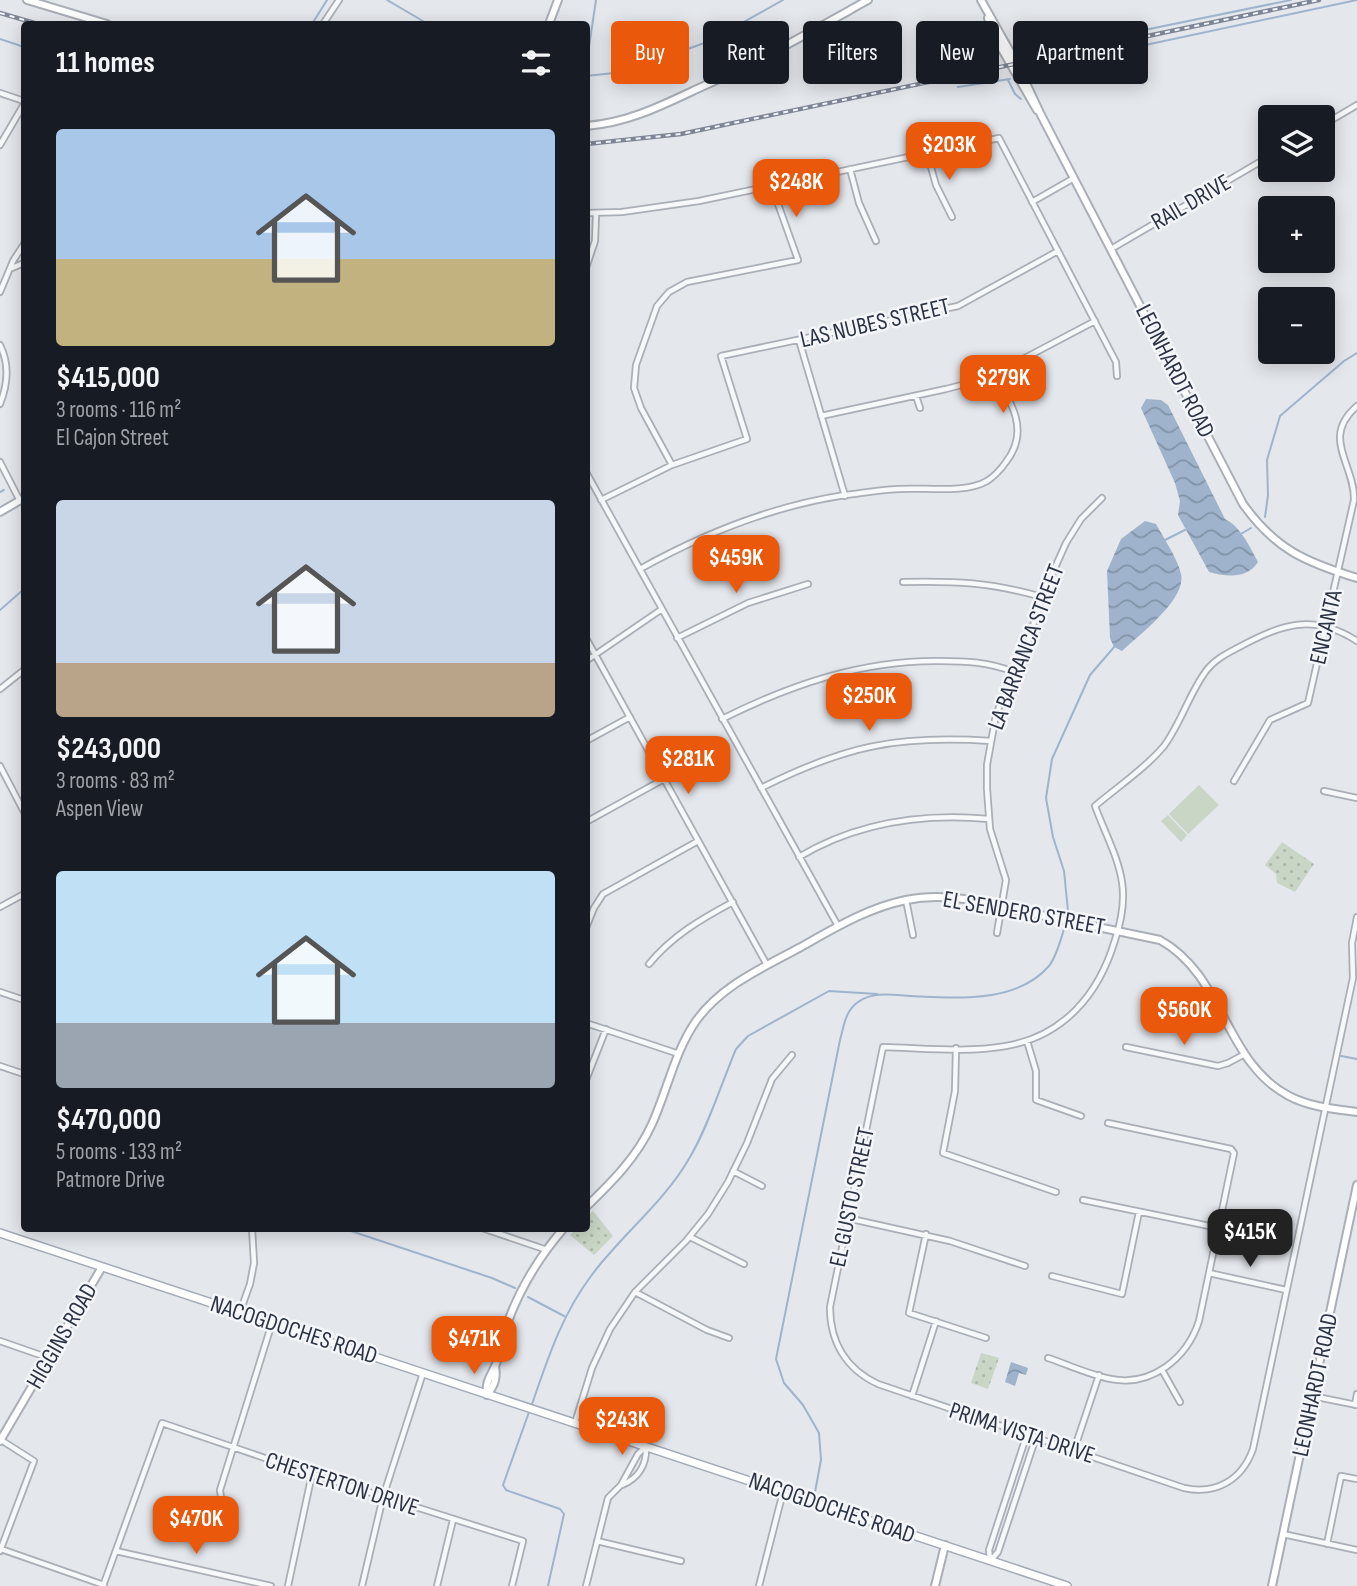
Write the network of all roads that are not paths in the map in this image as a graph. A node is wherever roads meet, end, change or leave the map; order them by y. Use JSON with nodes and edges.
{"nodes":[{"id":1,"x":27,"y":0,"type":"edge"},
{"id":2,"x":339,"y":0,"type":"edge"},
{"id":3,"x":558,"y":0,"type":"edge"},
{"id":4,"x":868,"y":0,"type":"edge"},
{"id":5,"x":981,"y":0,"type":"edge"},
{"id":6,"x":97,"y":21,"type":"edge"},
{"id":7,"x":325,"y":21,"type":"edge"},
{"id":8,"x":550,"y":21,"type":"edge"},
{"id":9,"x":0,"y":93,"type":"edge"},
{"id":10,"x":21,"y":101,"type":"edge"},
{"id":11,"x":1357,"y":105,"type":"edge"},
{"id":12,"x":21,"y":107,"type":"edge"},
{"id":13,"x":1335,"y":118,"type":"edge"},
{"id":14,"x":590,"y":125,"type":"edge"},
{"id":15,"x":0,"y":145,"type":"edge"},
{"id":16,"x":927,"y":153,"type":"junction"},
{"id":17,"x":1258,"y":163,"type":"edge"},
{"id":18,"x":850,"y":169,"type":"junction"},
{"id":19,"x":1074,"y":178,"type":"junction"},
{"id":20,"x":774,"y":185,"type":"junction"},
{"id":21,"x":1032,"y":202,"type":"junction"},
{"id":22,"x":590,"y":213,"type":"edge"},
{"id":23,"x":596,"y":213,"type":"junction"},
{"id":24,"x":952,"y":217,"type":"dead end"},
{"id":25,"x":876,"y":241,"type":"dead end"},
{"id":26,"x":21,"y":249,"type":"edge"},
{"id":27,"x":1111,"y":249,"type":"junction"},
{"id":28,"x":1059,"y":251,"type":"junction"},
{"id":29,"x":590,"y":257,"type":"edge"},
{"id":30,"x":21,"y":264,"type":"edge"},
{"id":31,"x":12,"y":268,"type":"junction"},
{"id":32,"x":1,"y":284,"type":"edge"},
{"id":33,"x":0,"y":292,"type":"edge"},
{"id":34,"x":1095,"y":321,"type":"junction"},
{"id":35,"x":799,"y":340,"type":"junction"},
{"id":36,"x":0,"y":345,"type":"edge"},
{"id":37,"x":994,"y":375,"type":"junction"},
{"id":38,"x":1117,"y":376,"type":"dead end"},
{"id":39,"x":916,"y":396,"type":"junction"},
{"id":40,"x":0,"y":404,"type":"edge"},
{"id":41,"x":1357,"y":406,"type":"edge"},
{"id":42,"x":920,"y":408,"type":"dead end"},
{"id":43,"x":821,"y":416,"type":"junction"},
{"id":44,"x":0,"y":462,"type":"edge"},
{"id":45,"x":672,"y":465,"type":"junction"},
{"id":46,"x":590,"y":479,"type":"edge"},
{"id":47,"x":845,"y":495,"type":"junction"},
{"id":48,"x":21,"y":497,"type":"edge"},
{"id":49,"x":1102,"y":498,"type":"dead end"},
{"id":50,"x":21,"y":500,"type":"edge"},
{"id":51,"x":601,"y":500,"type":"junction"},
{"id":52,"x":0,"y":512,"type":"edge"},
{"id":53,"x":639,"y":569,"type":"junction"},
{"id":54,"x":1338,"y":572,"type":"junction"},
{"id":55,"x":1357,"y":578,"type":"edge"},
{"id":56,"x":903,"y":582,"type":"dead end"},
{"id":57,"x":808,"y":584,"type":"dead end"},
{"id":58,"x":1042,"y":597,"type":"junction"},
{"id":59,"x":662,"y":609,"type":"junction"},
{"id":60,"x":1326,"y":628,"type":"junction"},
{"id":61,"x":677,"y":638,"type":"junction"},
{"id":62,"x":1357,"y":641,"type":"edge"},
{"id":63,"x":590,"y":645,"type":"edge"},
{"id":64,"x":596,"y":655,"type":"junction"},
{"id":65,"x":590,"y":659,"type":"edge"},
{"id":66,"x":21,"y":672,"type":"edge"},
{"id":67,"x":1014,"y":672,"type":"junction"},
{"id":68,"x":0,"y":690,"type":"edge"},
{"id":69,"x":630,"y":717,"type":"junction"},
{"id":70,"x":722,"y":719,"type":"junction"},
{"id":71,"x":590,"y":739,"type":"edge"},
{"id":72,"x":991,"y":741,"type":"junction"},
{"id":73,"x":0,"y":766,"type":"edge"},
{"id":74,"x":664,"y":779,"type":"junction"},
{"id":75,"x":1234,"y":781,"type":"dead end"},
{"id":76,"x":761,"y":788,"type":"junction"},
{"id":77,"x":1324,"y":790,"type":"dead end"},
{"id":78,"x":1357,"y":797,"type":"edge"},
{"id":79,"x":21,"y":806,"type":"edge"},
{"id":80,"x":989,"y":819,"type":"junction"},
{"id":81,"x":590,"y":820,"type":"edge"},
{"id":82,"x":698,"y":841,"type":"junction"},
{"id":83,"x":799,"y":857,"type":"junction"},
{"id":84,"x":21,"y":896,"type":"edge"},
{"id":85,"x":906,"y":900,"type":"junction"},
{"id":86,"x":733,"y":902,"type":"junction"},
{"id":87,"x":1002,"y":906,"type":"junction"},
{"id":88,"x":0,"y":907,"type":"edge"},
{"id":89,"x":1357,"y":917,"type":"edge"},
{"id":90,"x":590,"y":918,"type":"edge"},
{"id":91,"x":838,"y":926,"type":"junction"},
{"id":92,"x":1118,"y":930,"type":"junction"},
{"id":93,"x":997,"y":933,"type":"dead end"},
{"id":94,"x":913,"y":935,"type":"dead end"},
{"id":95,"x":649,"y":964,"type":"dead end"},
{"id":96,"x":767,"y":965,"type":"junction"},
{"id":97,"x":0,"y":992,"type":"edge"},
{"id":98,"x":21,"y":999,"type":"edge"},
{"id":99,"x":590,"y":1024,"type":"edge"},
{"id":100,"x":606,"y":1029,"type":"junction"},
{"id":101,"x":1027,"y":1041,"type":"junction"},
{"id":102,"x":1126,"y":1047,"type":"dead end"},
{"id":103,"x":956,"y":1048,"type":"junction"},
{"id":104,"x":680,"y":1054,"type":"junction"},
{"id":105,"x":1245,"y":1054,"type":"junction"},
{"id":106,"x":792,"y":1055,"type":"dead end"},
{"id":107,"x":0,"y":1066,"type":"edge"},
{"id":108,"x":590,"y":1070,"type":"edge"},
{"id":109,"x":21,"y":1073,"type":"edge"},
{"id":110,"x":1326,"y":1107,"type":"junction"},
{"id":111,"x":1357,"y":1112,"type":"edge"},
{"id":112,"x":1081,"y":1116,"type":"dead end"},
{"id":113,"x":1108,"y":1123,"type":"dead end"},
{"id":114,"x":733,"y":1171,"type":"junction"},
{"id":115,"x":1357,"y":1185,"type":"edge"},
{"id":116,"x":762,"y":1186,"type":"dead end"},
{"id":117,"x":1056,"y":1192,"type":"dead end"},
{"id":118,"x":1083,"y":1200,"type":"dead end"},
{"id":119,"x":590,"y":1202,"type":"edge"},
{"id":120,"x":1354,"y":1208,"type":"edge"},
{"id":121,"x":1139,"y":1212,"type":"junction"},
{"id":122,"x":847,"y":1218,"type":"junction"},
{"id":123,"x":1219,"y":1228,"type":"junction"},
{"id":124,"x":252,"y":1232,"type":"edge"},
{"id":125,"x":494,"y":1232,"type":"edge"},
{"id":126,"x":561,"y":1232,"type":"edge"},
{"id":127,"x":0,"y":1233,"type":"edge"},
{"id":128,"x":926,"y":1234,"type":"junction"},
{"id":129,"x":690,"y":1237,"type":"junction"},
{"id":130,"x":547,"y":1250,"type":"junction"},
{"id":131,"x":744,"y":1264,"type":"dead end"},
{"id":132,"x":1025,"y":1266,"type":"dead end"},
{"id":133,"x":102,"y":1267,"type":"junction"},
{"id":134,"x":1209,"y":1273,"type":"junction"},
{"id":135,"x":1052,"y":1276,"type":"dead end"},
{"id":136,"x":1286,"y":1290,"type":"junction"},
{"id":137,"x":635,"y":1292,"type":"junction"},
{"id":138,"x":240,"y":1312,"type":"junction"},
{"id":139,"x":936,"y":1321,"type":"junction"},
{"id":140,"x":272,"y":1323,"type":"junction"},
{"id":141,"x":729,"y":1338,"type":"dead end"},
{"id":142,"x":986,"y":1338,"type":"dead end"},
{"id":143,"x":2,"y":1342,"type":"edge"},
{"id":144,"x":837,"y":1346,"type":"joint"},
{"id":145,"x":0,"y":1350,"type":"edge"},
{"id":146,"x":49,"y":1358,"type":"junction"},
{"id":147,"x":1048,"y":1358,"type":"dead end"},
{"id":148,"x":1162,"y":1370,"type":"junction"},
{"id":149,"x":423,"y":1373,"type":"junction"},
{"id":150,"x":1099,"y":1375,"type":"junction"},
{"id":151,"x":1357,"y":1394,"type":"edge"},
{"id":152,"x":487,"y":1395,"type":"junction"},
{"id":153,"x":912,"y":1396,"type":"junction"},
{"id":154,"x":1312,"y":1396,"type":"junction"},
{"id":155,"x":1180,"y":1402,"type":"dead end"},
{"id":156,"x":1356,"y":1405,"type":"edge"},
{"id":157,"x":575,"y":1423,"type":"junction"},
{"id":158,"x":1027,"y":1434,"type":"junction"},
{"id":159,"x":1036,"y":1437,"type":"junction"},
{"id":160,"x":0,"y":1440,"type":"edge"},
{"id":161,"x":646,"y":1446,"type":"junction"},
{"id":162,"x":233,"y":1448,"type":"junction"},
{"id":163,"x":1074,"y":1450,"type":"junction"},
{"id":164,"x":312,"y":1474,"type":"junction"},
{"id":165,"x":1357,"y":1479,"type":"edge"},
{"id":166,"x":621,"y":1485,"type":"junction"},
{"id":167,"x":783,"y":1491,"type":"junction"},
{"id":168,"x":221,"y":1497,"type":"dead end"},
{"id":169,"x":383,"y":1497,"type":"junction"},
{"id":170,"x":453,"y":1520,"type":"junction"},
{"id":171,"x":1283,"y":1534,"type":"junction"},
{"id":172,"x":597,"y":1541,"type":"junction"},
{"id":173,"x":1328,"y":1544,"type":"junction"},
{"id":174,"x":945,"y":1545,"type":"junction"},
{"id":175,"x":1,"y":1550,"type":"edge"},
{"id":176,"x":1357,"y":1550,"type":"edge"},
{"id":177,"x":116,"y":1551,"type":"junction"},
{"id":178,"x":990,"y":1560,"type":"junction"},
{"id":179,"x":681,"y":1561,"type":"dead end"},
{"id":180,"x":760,"y":1585,"type":"edge"},
{"id":181,"x":104,"y":1586,"type":"edge"},
{"id":182,"x":271,"y":1586,"type":"edge"},
{"id":183,"x":288,"y":1586,"type":"edge"},
{"id":184,"x":362,"y":1586,"type":"edge"},
{"id":185,"x":437,"y":1586,"type":"edge"},
{"id":186,"x":512,"y":1586,"type":"edge"},
{"id":187,"x":586,"y":1586,"type":"edge"},
{"id":188,"x":768,"y":1586,"type":"edge"},
{"id":189,"x":935,"y":1586,"type":"edge"},
{"id":190,"x":1067,"y":1586,"type":"edge"},
{"id":191,"x":1272,"y":1586,"type":"edge"}],
"edges":[{"from":1,"to":6,"type":"street"},
{"from":2,"to":7,"type":"street"},
{"from":3,"to":8,"type":"street"},
{"from":4,"to":14,"type":"street"},
{"from":5,"to":19,"type":"street","name":"LEONHARDT ROAD"},
{"from":9,"to":10,"type":"street"},
{"from":11,"to":13,"type":"street"},
{"from":12,"to":15,"type":"street"},
{"from":16,"to":18,"type":"street"},
{"from":16,"to":21,"type":"street"},
{"from":16,"to":24,"type":"street"},
{"from":17,"to":27,"type":"street","name":"RAIL DRIVE"},
{"from":18,"to":20,"type":"street"},
{"from":18,"to":25,"type":"street"},
{"from":19,"to":21,"type":"street"},
{"from":19,"to":27,"type":"street","name":"LEONHARDT ROAD"},
{"from":20,"to":23,"type":"street"},
{"from":20,"to":45,"type":"street"},
{"from":21,"to":28,"type":"street"},
{"from":22,"to":23,"type":"street"},
{"from":23,"to":29,"type":"street"},
{"from":26,"to":31,"type":"street"},
{"from":27,"to":54,"type":"street","name":"LEONHARDT ROAD"},
{"from":28,"to":34,"type":"street"},
{"from":28,"to":35,"type":"street","name":"LAS NUBES STREET"},
{"from":30,"to":31,"type":"street"},
{"from":31,"to":32,"type":"street"},
{"from":32,"to":33,"type":"street"},
{"from":34,"to":37,"type":"street"},
{"from":34,"to":38,"type":"street"},
{"from":35,"to":43,"type":"street"},
{"from":35,"to":45,"type":"street","name":"LAS NUBES STREET"},
{"from":36,"to":40,"type":"street"},
{"from":37,"to":39,"type":"street"},
{"from":37,"to":47,"type":"street"},
{"from":39,"to":42,"type":"street"},
{"from":39,"to":43,"type":"street"},
{"from":41,"to":54,"type":"street","name":"ENCANTA"},
{"from":43,"to":47,"type":"street"},
{"from":44,"to":48,"type":"street"},
{"from":45,"to":51,"type":"street"},
{"from":46,"to":51,"type":"street"},
{"from":47,"to":53,"type":"street"},
{"from":49,"to":58,"type":"street","name":"LA BARRANCA STREET"},
{"from":50,"to":52,"type":"street"},
{"from":51,"to":53,"type":"street"},
{"from":53,"to":59,"type":"street"},
{"from":54,"to":55,"type":"street","name":"LEONHARDT ROAD"},
{"from":54,"to":60,"type":"street","name":"ENCANTA"},
{"from":56,"to":58,"type":"street"},
{"from":57,"to":61,"type":"street"},
{"from":58,"to":67,"type":"street","name":"LA BARRANCA STREET"},
{"from":59,"to":61,"type":"street"},
{"from":59,"to":64,"type":"street"},
{"from":60,"to":62,"type":"street"},
{"from":60,"to":75,"type":"street","name":"ENCANTA"},
{"from":60,"to":92,"type":"street"},
{"from":61,"to":70,"type":"street"},
{"from":63,"to":64,"type":"street"},
{"from":64,"to":65,"type":"street"},
{"from":64,"to":69,"type":"street"},
{"from":66,"to":68,"type":"street"},
{"from":67,"to":70,"type":"street"},
{"from":67,"to":72,"type":"street","name":"LA BARRANCA STREET"},
{"from":69,"to":71,"type":"street"},
{"from":69,"to":74,"type":"street"},
{"from":70,"to":76,"type":"street"},
{"from":72,"to":76,"type":"street"},
{"from":72,"to":80,"type":"street","name":"LA BARRANCA STREET"},
{"from":73,"to":79,"type":"street"},
{"from":74,"to":81,"type":"street"},
{"from":74,"to":82,"type":"street"},
{"from":76,"to":83,"type":"street"},
{"from":77,"to":78,"type":"street"},
{"from":80,"to":83,"type":"street"},
{"from":80,"to":87,"type":"street","name":"LA BARRANCA STREET"},
{"from":82,"to":86,"type":"street"},
{"from":82,"to":90,"type":"street"},
{"from":83,"to":91,"type":"street"},
{"from":84,"to":88,"type":"street"},
{"from":85,"to":87,"type":"street","name":"EL SENDERO STREET"},
{"from":85,"to":91,"type":"street","name":"EL SENDERO STREET"},
{"from":85,"to":94,"type":"street"},
{"from":86,"to":95,"type":"street"},
{"from":86,"to":96,"type":"street"},
{"from":87,"to":92,"type":"street","name":"EL SENDERO STREET"},
{"from":87,"to":93,"type":"street","name":"LA BARRANCA STREET"},
{"from":89,"to":110,"type":"street"},
{"from":91,"to":96,"type":"street","name":"EL SENDERO STREET"},
{"from":92,"to":101,"type":"street"},
{"from":92,"to":105,"type":"street","name":"EL SENDERO STREET"},
{"from":96,"to":104,"type":"street","name":"EL SENDERO STREET"},
{"from":97,"to":98,"type":"street"},
{"from":99,"to":100,"type":"street"},
{"from":100,"to":104,"type":"street"},
{"from":100,"to":108,"type":"street"},
{"from":101,"to":103,"type":"street"},
{"from":101,"to":112,"type":"street"},
{"from":102,"to":105,"type":"street"},
{"from":103,"to":117,"type":"street"},
{"from":103,"to":122,"type":"street","name":"EL GUSTO STREET"},
{"from":104,"to":119,"type":"street","name":"EL SENDERO STREET"},
{"from":105,"to":110,"type":"street","name":"EL SENDERO STREET"},
{"from":106,"to":114,"type":"street"},
{"from":107,"to":109,"type":"street"},
{"from":110,"to":111,"type":"street","name":"EL SENDERO STREET"},
{"from":110,"to":136,"type":"street"},
{"from":113,"to":123,"type":"street"},
{"from":114,"to":116,"type":"street"},
{"from":114,"to":129,"type":"street"},
{"from":115,"to":120,"type":"street","name":"LEONHARDT ROAD"},
{"from":118,"to":121,"type":"street"},
{"from":120,"to":154,"type":"street","name":"LEONHARDT ROAD"},
{"from":121,"to":123,"type":"street"},
{"from":121,"to":135,"type":"street"},
{"from":122,"to":128,"type":"street"},
{"from":122,"to":144,"type":"street","name":"EL GUSTO STREET"},
{"from":123,"to":134,"type":"street"},
{"from":124,"to":138,"type":"street"},
{"from":125,"to":130,"type":"street"},
{"from":126,"to":130,"type":"street"},
{"from":127,"to":133,"type":"main road","name":"NACOGDOCHES ROAD"},
{"from":128,"to":132,"type":"street"},
{"from":128,"to":139,"type":"street"},
{"from":129,"to":131,"type":"street"},
{"from":129,"to":137,"type":"street"},
{"from":130,"to":152,"type":"street"},
{"from":133,"to":138,"type":"main road","name":"NACOGDOCHES ROAD"},
{"from":133,"to":146,"type":"street","name":"HIGGINS ROAD"},
{"from":134,"to":136,"type":"street"},
{"from":134,"to":148,"type":"street"},
{"from":136,"to":163,"type":"street","name":"PRIMA VISTA DRIVE"},
{"from":137,"to":141,"type":"street"},
{"from":137,"to":157,"type":"street"},
{"from":138,"to":140,"type":"main road","name":"NACOGDOCHES ROAD"},
{"from":139,"to":142,"type":"street"},
{"from":139,"to":153,"type":"street"},
{"from":140,"to":149,"type":"main road","name":"NACOGDOCHES ROAD"},
{"from":140,"to":162,"type":"street"},
{"from":143,"to":145,"type":"street"},
{"from":143,"to":146,"type":"street"},
{"from":144,"to":153,"type":"street","name":"PRIMA VISTA DRIVE"},
{"from":146,"to":160,"type":"street","name":"HIGGINS ROAD"},
{"from":147,"to":150,"type":"street"},
{"from":148,"to":150,"type":"street"},
{"from":148,"to":155,"type":"street"},
{"from":149,"to":152,"type":"main road","name":"NACOGDOCHES ROAD"},
{"from":149,"to":169,"type":"street"},
{"from":150,"to":163,"type":"street"},
{"from":151,"to":156,"type":"street"},
{"from":152,"to":157,"type":"main road","name":"NACOGDOCHES ROAD"},
{"from":153,"to":158,"type":"street","name":"PRIMA VISTA DRIVE"},
{"from":154,"to":156,"type":"street"},
{"from":154,"to":171,"type":"street","name":"LEONHARDT ROAD"},
{"from":157,"to":161,"type":"main road","name":"NACOGDOCHES ROAD"},
{"from":158,"to":159,"type":"street","name":"PRIMA VISTA DRIVE"},
{"from":158,"to":178,"type":"street"},
{"from":159,"to":163,"type":"street","name":"PRIMA VISTA DRIVE"},
{"from":159,"to":178,"type":"street"},
{"from":160,"to":175,"type":"street"},
{"from":161,"to":166,"type":"street"},
{"from":161,"to":166,"type":"street"},
{"from":161,"to":167,"type":"main road","name":"NACOGDOCHES ROAD"},
{"from":162,"to":164,"type":"street","name":"CHESTERTON DRIVE"},
{"from":162,"to":168,"type":"street"},
{"from":162,"to":177,"type":"street","name":"CHESTERTON DRIVE"},
{"from":164,"to":169,"type":"street","name":"CHESTERTON DRIVE"},
{"from":164,"to":183,"type":"street"},
{"from":165,"to":173,"type":"street"},
{"from":166,"to":172,"type":"street"},
{"from":167,"to":174,"type":"main road","name":"NACOGDOCHES ROAD"},
{"from":167,"to":180,"type":"street"},
{"from":169,"to":170,"type":"street","name":"CHESTERTON DRIVE"},
{"from":169,"to":184,"type":"street"},
{"from":170,"to":185,"type":"street"},
{"from":170,"to":186,"type":"street","name":"CHESTERTON DRIVE"},
{"from":171,"to":173,"type":"street"},
{"from":171,"to":191,"type":"street","name":"LEONHARDT ROAD"},
{"from":172,"to":179,"type":"street"},
{"from":172,"to":187,"type":"street"},
{"from":173,"to":176,"type":"street"},
{"from":174,"to":178,"type":"main road","name":"NACOGDOCHES ROAD"},
{"from":174,"to":189,"type":"street"},
{"from":175,"to":181,"type":"street"},
{"from":177,"to":181,"type":"street"},
{"from":177,"to":182,"type":"street"},
{"from":178,"to":190,"type":"main road","name":"NACOGDOCHES ROAD"},
{"from":180,"to":188,"type":"street"}]}
